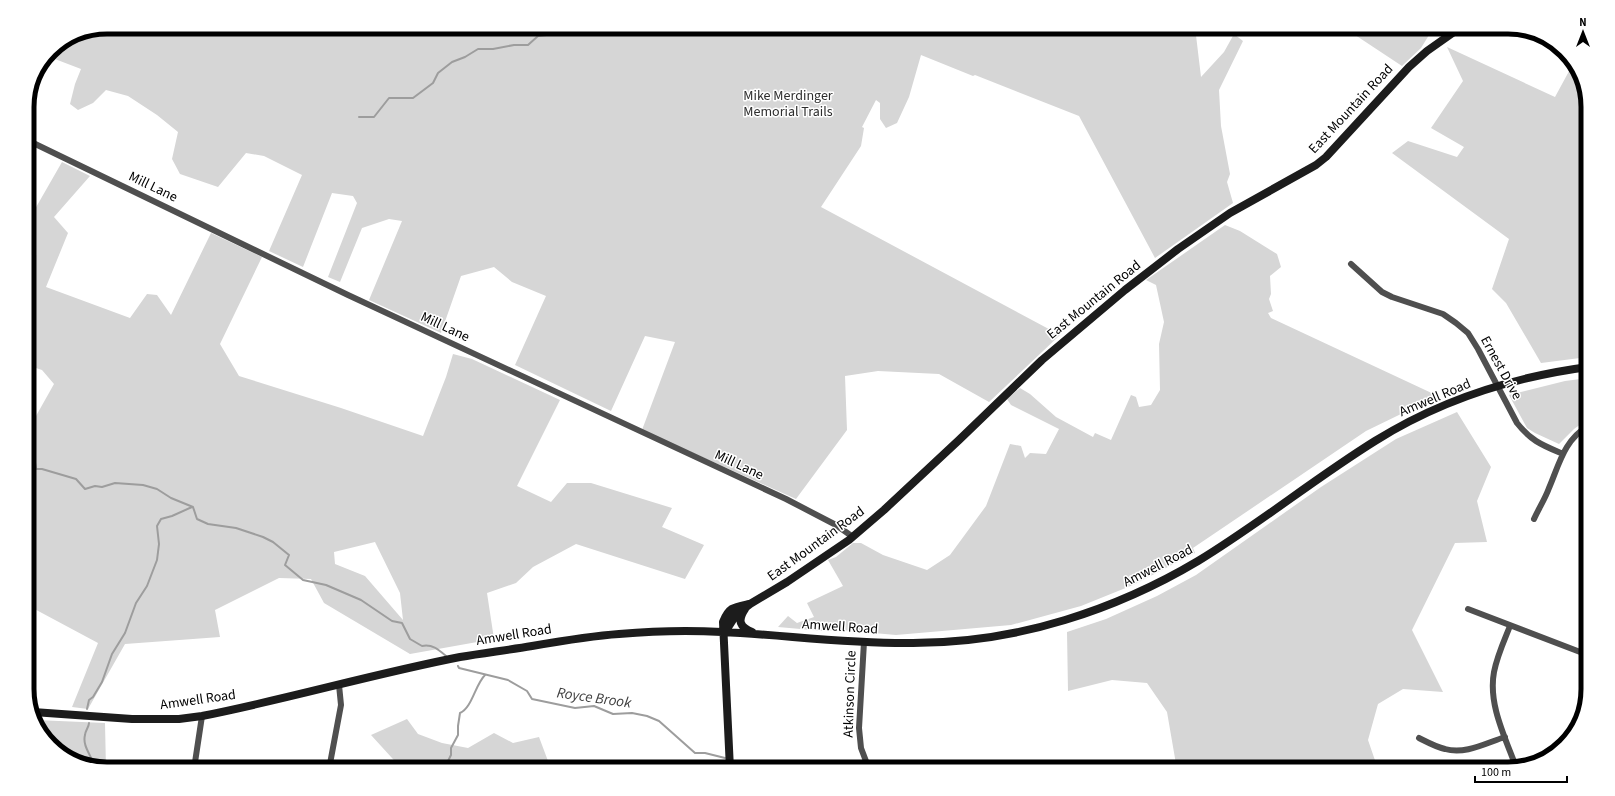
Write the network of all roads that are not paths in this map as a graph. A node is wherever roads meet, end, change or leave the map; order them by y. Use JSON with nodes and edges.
{"nodes":[{"id":1,"x":1451,"y":34,"type":"edge"},
{"id":2,"x":34,"y":143,"type":"edge"},
{"id":3,"x":1351,"y":264,"type":"dead end"},
{"id":4,"x":1581,"y":368,"type":"edge"},
{"id":5,"x":1498,"y":387,"type":"junction"},
{"id":6,"x":1581,"y":432,"type":"edge"},
{"id":7,"x":1563,"y":454,"type":"junction"},
{"id":8,"x":1534,"y":519,"type":"dead end"},
{"id":9,"x":853,"y":536,"type":"junction"},
{"id":10,"x":748,"y":606,"type":"junction"},
{"id":11,"x":1468,"y":609,"type":"dead end"},
{"id":12,"x":1510,"y":626,"type":"junction"},
{"id":13,"x":725,"y":632,"type":"junction"},
{"id":14,"x":757,"y":634,"type":"junction"},
{"id":15,"x":864,"y":642,"type":"junction"},
{"id":16,"x":1581,"y":652,"type":"edge"},
{"id":17,"x":339,"y":685,"type":"junction"},
{"id":18,"x":38,"y":712,"type":"edge"},
{"id":19,"x":202,"y":716,"type":"junction"},
{"id":20,"x":1505,"y":737,"type":"junction"},
{"id":21,"x":1419,"y":738,"type":"dead end"},
{"id":22,"x":1514,"y":761,"type":"edge"},
{"id":23,"x":195,"y":762,"type":"edge"},
{"id":24,"x":330,"y":762,"type":"edge"},
{"id":25,"x":730,"y":762,"type":"edge"},
{"id":26,"x":866,"y":762,"type":"edge"}],
"edges":[{"from":1,"to":9,"type":"main road","name":"East Mountain Road"},
{"from":2,"to":9,"type":"street","name":"Mill Lane"},
{"from":3,"to":5,"type":"street","name":"Ernest Drive"},
{"from":4,"to":5,"type":"main road","name":"Amwell Road"},
{"from":5,"to":7,"type":"street","name":"Ernest Drive"},
{"from":5,"to":15,"type":"main road","name":"Amwell Road"},
{"from":6,"to":7,"type":"street"},
{"from":7,"to":8,"type":"street"},
{"from":9,"to":10,"type":"main road","name":"East Mountain Road"},
{"from":10,"to":13,"type":"main road","name":"East Mountain Road"},
{"from":10,"to":14,"type":"main road"},
{"from":11,"to":12,"type":"street"},
{"from":12,"to":16,"type":"street"},
{"from":12,"to":20,"type":"street"},
{"from":13,"to":14,"type":"main road","name":"Amwell Road"},
{"from":13,"to":17,"type":"main road","name":"Amwell Road"},
{"from":13,"to":25,"type":"main road","name":"East Mountain Road"},
{"from":14,"to":15,"type":"main road","name":"Amwell Road"},
{"from":15,"to":26,"type":"street","name":"Atkinson Circle"},
{"from":17,"to":19,"type":"main road","name":"Amwell Road"},
{"from":17,"to":24,"type":"street"},
{"from":18,"to":19,"type":"main road","name":"Amwell Road"},
{"from":19,"to":23,"type":"street"},
{"from":20,"to":21,"type":"street"},
{"from":20,"to":22,"type":"street"}]}
